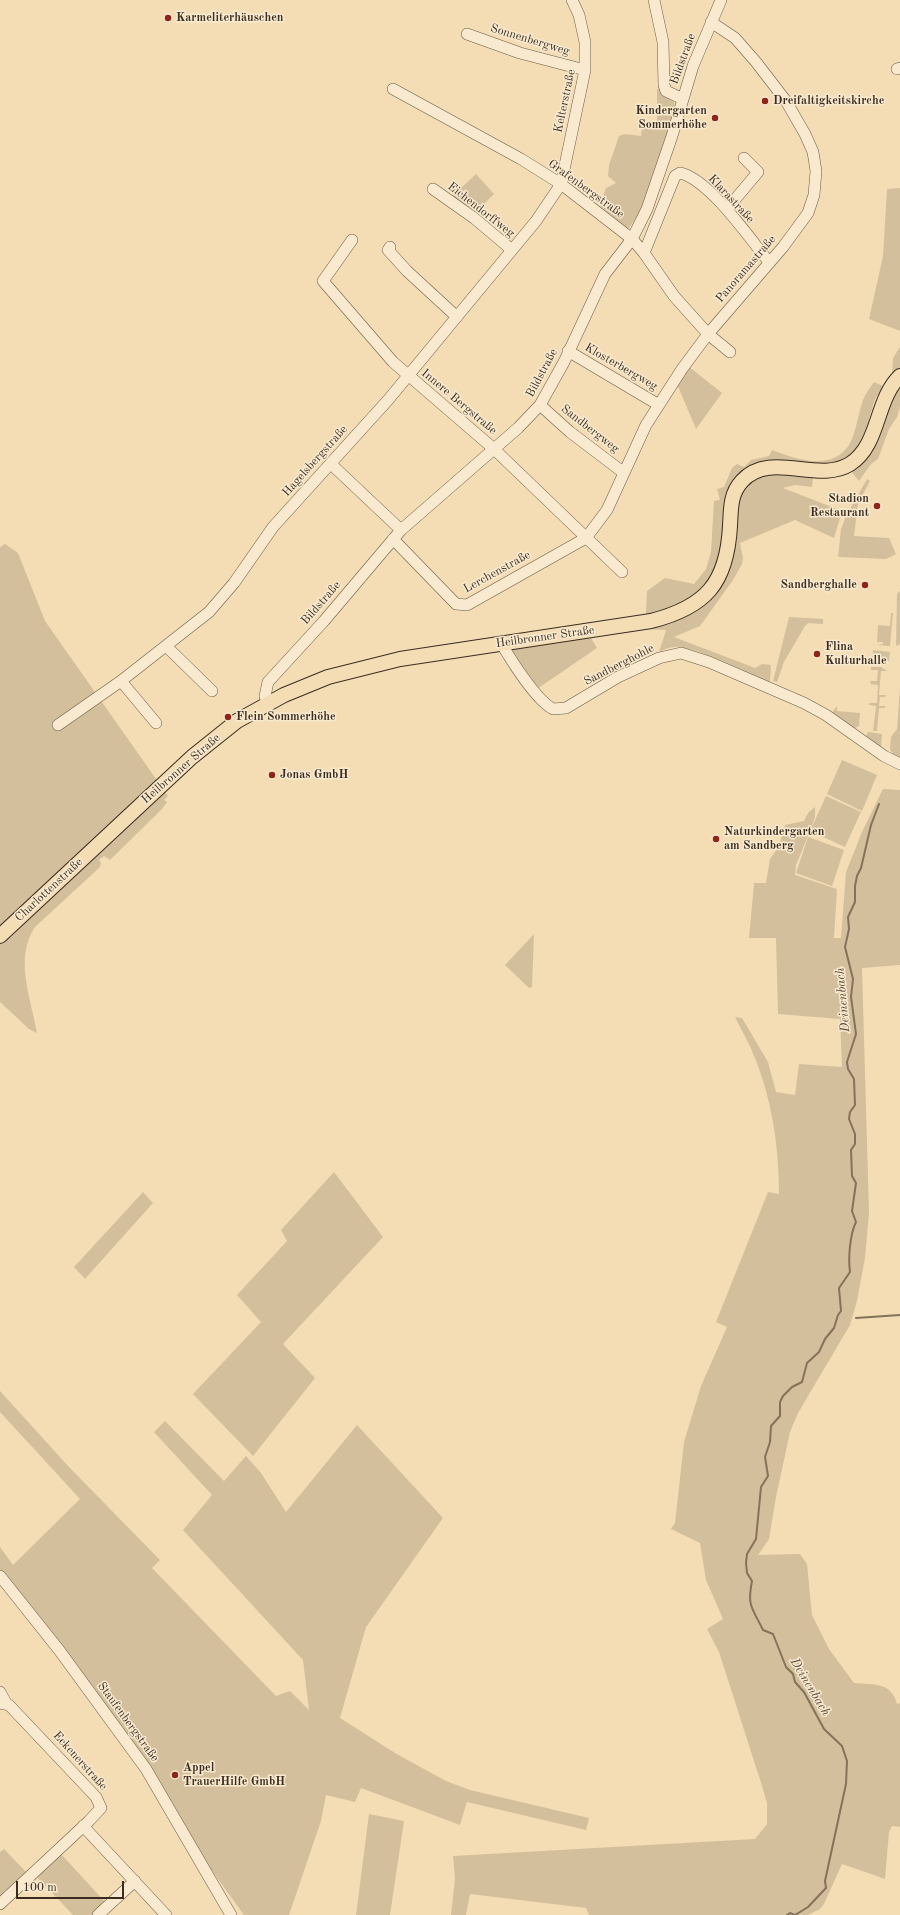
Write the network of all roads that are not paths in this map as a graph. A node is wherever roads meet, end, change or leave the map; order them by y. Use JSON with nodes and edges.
{"nodes":[{"id":1,"x":572,"y":0,"type":"edge"},
{"id":2,"x":654,"y":0,"type":"edge"},
{"id":3,"x":720,"y":0,"type":"edge"},
{"id":4,"x":711,"y":22,"type":"junction"},
{"id":5,"x":467,"y":34,"type":"dead end"},
{"id":6,"x":585,"y":70,"type":"junction"},
{"id":7,"x":393,"y":89,"type":"dead end"},
{"id":8,"x":683,"y":99,"type":"junction"},
{"id":9,"x":744,"y":158,"type":"dead end"},
{"id":10,"x":561,"y":184,"type":"junction"},
{"id":11,"x":433,"y":190,"type":"dead end"},
{"id":12,"x":727,"y":209,"type":"junction"},
{"id":13,"x":632,"y":239,"type":"junction"},
{"id":14,"x":352,"y":240,"type":"dead end"},
{"id":15,"x":390,"y":247,"type":"dead end"},
{"id":16,"x":512,"y":250,"type":"junction"},
{"id":17,"x":644,"y":253,"type":"junction"},
{"id":18,"x":769,"y":262,"type":"junction"},
{"id":19,"x":457,"y":317,"type":"junction"},
{"id":20,"x":708,"y":334,"type":"junction"},
{"id":21,"x":568,"y":351,"type":"junction"},
{"id":22,"x":730,"y":352,"type":"dead end"},
{"id":23,"x":407,"y":376,"type":"junction"},
{"id":24,"x":900,"y":376,"type":"edge"},
{"id":25,"x":540,"y":405,"type":"junction"},
{"id":26,"x":659,"y":405,"type":"junction"},
{"id":27,"x":494,"y":449,"type":"junction"},
{"id":28,"x":331,"y":464,"type":"junction"},
{"id":29,"x":624,"y":473,"type":"junction"},
{"id":30,"x":401,"y":530,"type":"junction"},
{"id":31,"x":586,"y":538,"type":"junction"},
{"id":32,"x":393,"y":539,"type":"junction"},
{"id":33,"x":622,"y":572,"type":"dead end"},
{"id":34,"x":501,"y":643,"type":"junction"},
{"id":35,"x":166,"y":646,"type":"junction"},
{"id":36,"x":121,"y":681,"type":"junction"},
{"id":37,"x":212,"y":691,"type":"dead end"},
{"id":38,"x":267,"y":704,"type":"junction"},
{"id":39,"x":156,"y":723,"type":"dead end"},
{"id":40,"x":58,"y":725,"type":"dead end"},
{"id":41,"x":900,"y":764,"type":"edge"},
{"id":42,"x":97,"y":845,"type":"joint"},
{"id":43,"x":0,"y":936,"type":"edge"},
{"id":44,"x":0,"y":1576,"type":"edge"},
{"id":45,"x":0,"y":1692,"type":"edge"},
{"id":46,"x":3,"y":1703,"type":"edge"},
{"id":47,"x":83,"y":1826,"type":"junction"},
{"id":48,"x":134,"y":1881,"type":"junction"},
{"id":49,"x":0,"y":1904,"type":"edge"},
{"id":50,"x":98,"y":1915,"type":"edge"},
{"id":51,"x":166,"y":1915,"type":"edge"},
{"id":52,"x":231,"y":1915,"type":"edge"}],
"edges":[{"from":1,"to":6,"type":"street","name":"Kelterstraße"},
{"from":2,"to":8,"type":"street"},
{"from":3,"to":4,"type":"street","name":"Bildstraße"},
{"from":4,"to":8,"type":"street","name":"Bildstraße"},
{"from":4,"to":18,"type":"street","name":"Panoramastraße"},
{"from":5,"to":6,"type":"street","name":"Sonnenbergweg"},
{"from":6,"to":10,"type":"street","name":"Kelterstraße"},
{"from":7,"to":10,"type":"street","name":"Grafenbergstraße"},
{"from":8,"to":13,"type":"street","name":"Bildstraße"},
{"from":9,"to":12,"type":"street"},
{"from":10,"to":13,"type":"street","name":"Grafenbergstraße"},
{"from":10,"to":16,"type":"street","name":"Hagelsbergstraße"},
{"from":11,"to":16,"type":"street","name":"Eichendorffweg"},
{"from":12,"to":17,"type":"street","name":"Klarastraße"},
{"from":12,"to":18,"type":"street","name":"Klarastraße"},
{"from":13,"to":17,"type":"street","name":"Grafenbergstraße"},
{"from":13,"to":21,"type":"street","name":"Bildstraße"},
{"from":14,"to":23,"type":"street","name":"Innere Bergstraße"},
{"from":15,"to":19,"type":"street"},
{"from":16,"to":19,"type":"street","name":"Hagelsbergstraße"},
{"from":17,"to":20,"type":"street","name":"Grafenbergstraße"},
{"from":18,"to":20,"type":"street","name":"Panoramastraße"},
{"from":19,"to":23,"type":"street","name":"Hagelsbergstraße"},
{"from":20,"to":22,"type":"street","name":"Grafenbergstraße"},
{"from":20,"to":26,"type":"street","name":"Panoramastraße"},
{"from":21,"to":25,"type":"street","name":"Bildstraße"},
{"from":21,"to":26,"type":"street","name":"Klosterbergweg"},
{"from":23,"to":27,"type":"street","name":"Innere Bergstraße"},
{"from":23,"to":28,"type":"street","name":"Hagelsbergstraße"},
{"from":24,"to":34,"type":"main road","name":"Heilbronner Straße"},
{"from":25,"to":27,"type":"street","name":"Bildstraße"},
{"from":25,"to":29,"type":"street","name":"Sandbergweg"},
{"from":26,"to":29,"type":"street","name":"Panoramastraße"},
{"from":27,"to":30,"type":"street","name":"Bildstraße"},
{"from":27,"to":31,"type":"street","name":"Innere Bergstraße"},
{"from":28,"to":30,"type":"street"},
{"from":28,"to":35,"type":"street","name":"Hagelsbergstraße"},
{"from":29,"to":31,"type":"street","name":"Panoramastraße"},
{"from":30,"to":32,"type":"street","name":"Bildstraße"},
{"from":31,"to":32,"type":"street","name":"Lerchenstraße"},
{"from":31,"to":33,"type":"street","name":"Innere Bergstraße"},
{"from":32,"to":38,"type":"street","name":"Bildstraße"},
{"from":34,"to":38,"type":"main road","name":"Heilbronner Straße"},
{"from":34,"to":41,"type":"street","name":"Sandberghohle"},
{"from":35,"to":36,"type":"street","name":"Hagelsbergstraße"},
{"from":35,"to":37,"type":"street"},
{"from":36,"to":39,"type":"street"},
{"from":36,"to":40,"type":"street","name":"Hagelsbergstraße"},
{"from":38,"to":42,"type":"main road","name":"Heilbronner Straße"},
{"from":42,"to":43,"type":"main road","name":"Charlottenstraße"},
{"from":44,"to":52,"type":"street","name":"Staufenbergstraße"},
{"from":45,"to":46,"type":"street","name":"Eckenerstraße"},
{"from":46,"to":47,"type":"street","name":"Eckenerstraße"},
{"from":47,"to":48,"type":"street"},
{"from":47,"to":49,"type":"street","name":"Eckenerstraße"},
{"from":48,"to":50,"type":"street"},
{"from":48,"to":51,"type":"street"}]}
